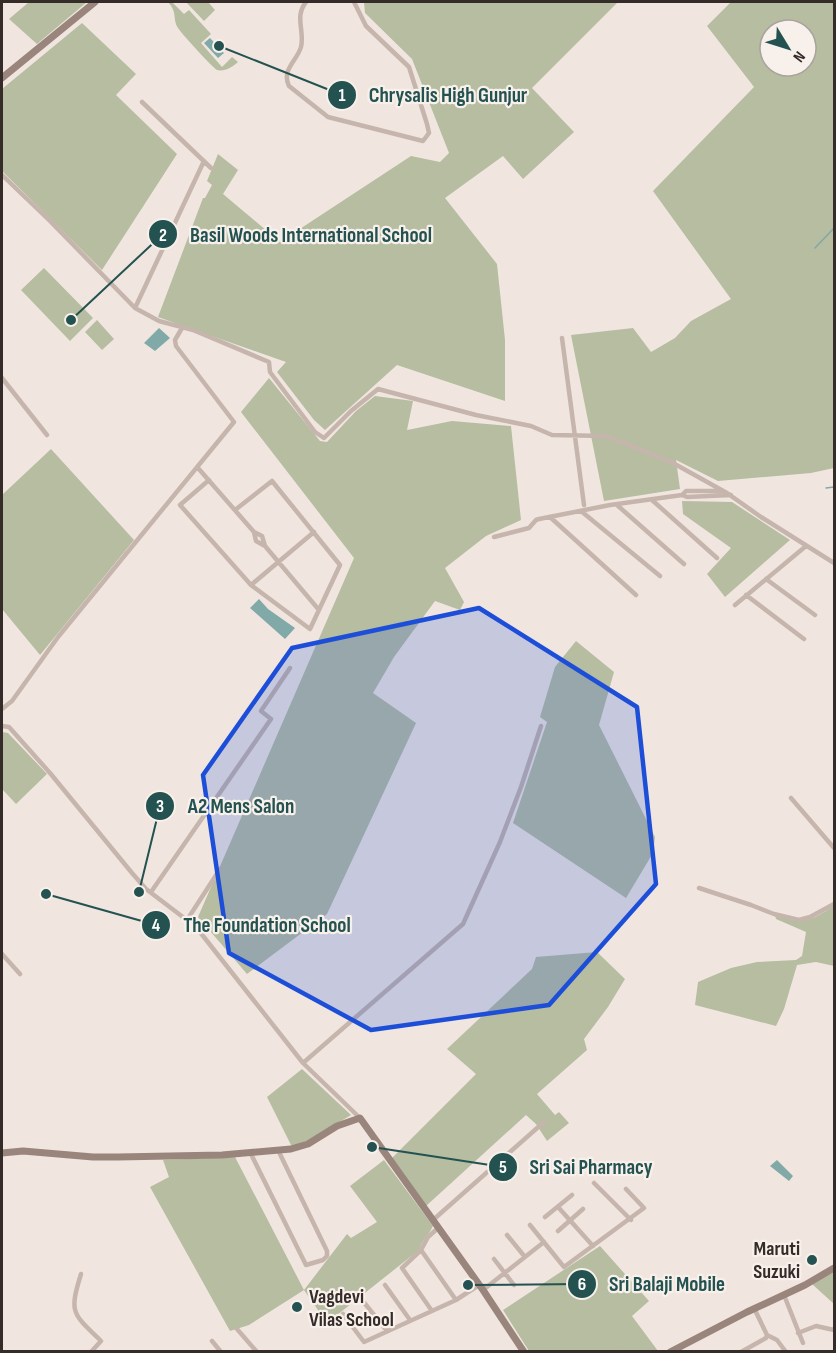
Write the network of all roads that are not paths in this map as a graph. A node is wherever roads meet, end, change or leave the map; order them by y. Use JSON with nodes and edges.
{"nodes":[{"id":1,"x":95,"y":2,"type":"edge"},
{"id":2,"x":306,"y":2,"type":"edge"},
{"id":3,"x":354,"y":2,"type":"edge"},
{"id":4,"x":2,"y":78,"type":"edge"},
{"id":5,"x":142,"y":102,"type":"dead end"},
{"id":6,"x":204,"y":161,"type":"junction"},
{"id":7,"x":211,"y":168,"type":"dead end"},
{"id":8,"x":2,"y":175,"type":"edge"},
{"id":9,"x":135,"y":308,"type":"junction"},
{"id":10,"x":182,"y":328,"type":"junction"},
{"id":11,"x":562,"y":338,"type":"dead end"},
{"id":12,"x":2,"y":378,"type":"edge"},
{"id":13,"x":47,"y":435,"type":"dead end"},
{"id":14,"x":574,"y":435,"type":"junction"},
{"id":15,"x":198,"y":468,"type":"junction"},
{"id":16,"x":209,"y":480,"type":"junction"},
{"id":17,"x":724,"y":491,"type":"junction"},
{"id":18,"x":682,"y":495,"type":"junction"},
{"id":19,"x":731,"y":495,"type":"junction"},
{"id":20,"x":652,"y":500,"type":"junction"},
{"id":21,"x":584,"y":505,"type":"dead end"},
{"id":22,"x":617,"y":505,"type":"junction"},
{"id":23,"x":235,"y":510,"type":"junction"},
{"id":24,"x":581,"y":511,"type":"junction"},
{"id":25,"x":550,"y":517,"type":"junction"},
{"id":26,"x":314,"y":532,"type":"junction"},
{"id":27,"x":494,"y":537,"type":"dead end"},
{"id":28,"x":806,"y":546,"type":"junction"},
{"id":29,"x":717,"y":558,"type":"dead end"},
{"id":30,"x":279,"y":562,"type":"junction"},
{"id":31,"x":834,"y":563,"type":"edge"},
{"id":32,"x":684,"y":564,"type":"dead end"},
{"id":33,"x":660,"y":576,"type":"dead end"},
{"id":34,"x":766,"y":579,"type":"junction"},
{"id":35,"x":251,"y":585,"type":"junction"},
{"id":36,"x":636,"y":595,"type":"dead end"},
{"id":37,"x":746,"y":596,"type":"junction"},
{"id":38,"x":735,"y":605,"type":"dead end"},
{"id":39,"x":319,"y":610,"type":"junction"},
{"id":40,"x":815,"y":615,"type":"dead end"},
{"id":41,"x":804,"y":639,"type":"dead end"},
{"id":42,"x":290,"y":668,"type":"dead end"},
{"id":43,"x":2,"y":709,"type":"edge"},
{"id":44,"x":2,"y":726,"type":"edge"},
{"id":45,"x":541,"y":726,"type":"dead end"},
{"id":46,"x":791,"y":798,"type":"dead end"},
{"id":47,"x":834,"y":849,"type":"edge"},
{"id":48,"x":220,"y":869,"type":"dead end"},
{"id":49,"x":699,"y":888,"type":"dead end"},
{"id":50,"x":151,"y":892,"type":"junction"},
{"id":51,"x":834,"y":904,"type":"edge"},
{"id":52,"x":187,"y":920,"type":"junction"},
{"id":53,"x":2,"y":954,"type":"edge"},
{"id":54,"x":20,"y":974,"type":"dead end"},
{"id":55,"x":303,"y":1063,"type":"junction"},
{"id":56,"x":360,"y":1118,"type":"junction"},
{"id":57,"x":544,"y":1122,"type":"dead end"},
{"id":58,"x":278,"y":1150,"type":"junction"},
{"id":59,"x":2,"y":1152,"type":"edge"},
{"id":60,"x":250,"y":1152,"type":"junction"},
{"id":61,"x":594,"y":1183,"type":"dead end"},
{"id":62,"x":626,"y":1189,"type":"dead end"},
{"id":63,"x":572,"y":1196,"type":"dead end"},
{"id":64,"x":558,"y":1207,"type":"junction"},
{"id":65,"x":583,"y":1209,"type":"dead end"},
{"id":66,"x":545,"y":1217,"type":"dead end"},
{"id":67,"x":433,"y":1220,"type":"junction"},
{"id":68,"x":570,"y":1220,"type":"junction"},
{"id":69,"x":631,"y":1220,"type":"junction"},
{"id":70,"x":530,"y":1225,"type":"dead end"},
{"id":71,"x":438,"y":1228,"type":"junction"},
{"id":72,"x":558,"y":1231,"type":"dead end"},
{"id":73,"x":507,"y":1235,"type":"dead end"},
{"id":74,"x":544,"y":1242,"type":"junction"},
{"id":75,"x":593,"y":1246,"type":"junction"},
{"id":76,"x":421,"y":1250,"type":"junction"},
{"id":77,"x":525,"y":1257,"type":"junction"},
{"id":78,"x":494,"y":1258,"type":"dead end"},
{"id":79,"x":834,"y":1268,"type":"edge"},
{"id":80,"x":505,"y":1273,"type":"junction"},
{"id":81,"x":81,"y":1274,"type":"dead end"},
{"id":82,"x":385,"y":1285,"type":"dead end"},
{"id":83,"x":514,"y":1285,"type":"dead end"},
{"id":84,"x":481,"y":1287,"type":"junction"},
{"id":85,"x":783,"y":1295,"type":"junction"},
{"id":86,"x":362,"y":1300,"type":"dead end"},
{"id":87,"x":456,"y":1300,"type":"junction"},
{"id":88,"x":754,"y":1308,"type":"junction"},
{"id":89,"x":432,"y":1311,"type":"junction"},
{"id":90,"x":343,"y":1314,"type":"dead end"},
{"id":91,"x":410,"y":1320,"type":"junction"},
{"id":92,"x":237,"y":1329,"type":"dead end"},
{"id":93,"x":834,"y":1330,"type":"edge"},
{"id":94,"x":387,"y":1331,"type":"junction"},
{"id":95,"x":798,"y":1333,"type":"junction"},
{"id":96,"x":767,"y":1335,"type":"junction"},
{"id":97,"x":212,"y":1341,"type":"dead end"},
{"id":98,"x":803,"y":1343,"type":"dead end"},
{"id":99,"x":675,"y":1351,"type":"edge"},
{"id":100,"x":91,"y":1352,"type":"edge"},
{"id":101,"x":221,"y":1352,"type":"edge"},
{"id":102,"x":257,"y":1352,"type":"edge"},
{"id":103,"x":524,"y":1352,"type":"edge"},
{"id":104,"x":741,"y":1352,"type":"edge"},
{"id":105,"x":786,"y":1352,"type":"edge"}],
"edges":[{"from":1,"to":4,"type":"street"},
{"from":2,"to":3,"type":"street"},
{"from":5,"to":6,"type":"street"},
{"from":6,"to":7,"type":"street"},
{"from":6,"to":9,"type":"street"},
{"from":8,"to":9,"type":"street"},
{"from":9,"to":10,"type":"street"},
{"from":10,"to":14,"type":"street"},
{"from":10,"to":15,"type":"street"},
{"from":11,"to":14,"type":"street"},
{"from":12,"to":13,"type":"street"},
{"from":14,"to":17,"type":"street"},
{"from":14,"to":21,"type":"street"},
{"from":15,"to":16,"type":"street"},
{"from":15,"to":43,"type":"street"},
{"from":16,"to":23,"type":"street"},
{"from":16,"to":35,"type":"street"},
{"from":17,"to":18,"type":"street"},
{"from":17,"to":19,"type":"street"},
{"from":18,"to":19,"type":"street"},
{"from":18,"to":20,"type":"street"},
{"from":19,"to":28,"type":"street"},
{"from":20,"to":22,"type":"street"},
{"from":20,"to":29,"type":"street"},
{"from":22,"to":24,"type":"street"},
{"from":22,"to":32,"type":"street"},
{"from":23,"to":26,"type":"street"},
{"from":23,"to":30,"type":"street"},
{"from":24,"to":25,"type":"street"},
{"from":24,"to":33,"type":"street"},
{"from":25,"to":27,"type":"street"},
{"from":25,"to":36,"type":"street"},
{"from":26,"to":30,"type":"street"},
{"from":26,"to":39,"type":"street"},
{"from":28,"to":31,"type":"street"},
{"from":28,"to":34,"type":"street"},
{"from":30,"to":35,"type":"street"},
{"from":30,"to":39,"type":"street"},
{"from":34,"to":37,"type":"street"},
{"from":34,"to":40,"type":"street"},
{"from":35,"to":39,"type":"street"},
{"from":37,"to":38,"type":"street"},
{"from":37,"to":41,"type":"street"},
{"from":42,"to":50,"type":"street"},
{"from":44,"to":50,"type":"street"},
{"from":45,"to":55,"type":"street"},
{"from":46,"to":47,"type":"street"},
{"from":48,"to":52,"type":"street"},
{"from":49,"to":51,"type":"street"},
{"from":50,"to":52,"type":"street"},
{"from":52,"to":55,"type":"street"},
{"from":53,"to":54,"type":"street"},
{"from":55,"to":56,"type":"street"},
{"from":56,"to":58,"type":"street"},
{"from":56,"to":67,"type":"street"},
{"from":57,"to":67,"type":"street"},
{"from":58,"to":60,"type":"street"},
{"from":58,"to":60,"type":"street"},
{"from":59,"to":60,"type":"street"},
{"from":61,"to":69,"type":"street"},
{"from":62,"to":69,"type":"street"},
{"from":63,"to":64,"type":"street"},
{"from":64,"to":66,"type":"street"},
{"from":64,"to":68,"type":"street"},
{"from":65,"to":68,"type":"street"},
{"from":67,"to":71,"type":"street"},
{"from":68,"to":72,"type":"street"},
{"from":68,"to":75,"type":"street"},
{"from":69,"to":75,"type":"street"},
{"from":70,"to":74,"type":"street"},
{"from":71,"to":76,"type":"street"},
{"from":71,"to":84,"type":"street"},
{"from":73,"to":77,"type":"street"},
{"from":74,"to":75,"type":"street"},
{"from":74,"to":77,"type":"street"},
{"from":76,"to":87,"type":"street"},
{"from":76,"to":89,"type":"street"},
{"from":77,"to":80,"type":"street"},
{"from":78,"to":80,"type":"street"},
{"from":79,"to":85,"type":"street"},
{"from":80,"to":83,"type":"street"},
{"from":80,"to":84,"type":"street"},
{"from":81,"to":100,"type":"street"},
{"from":82,"to":91,"type":"street"},
{"from":84,"to":87,"type":"street"},
{"from":84,"to":103,"type":"street"},
{"from":85,"to":88,"type":"street"},
{"from":85,"to":95,"type":"street"},
{"from":86,"to":94,"type":"street"},
{"from":87,"to":89,"type":"street"},
{"from":88,"to":96,"type":"street"},
{"from":88,"to":99,"type":"street"},
{"from":89,"to":91,"type":"street"},
{"from":90,"to":94,"type":"street"},
{"from":91,"to":94,"type":"street"},
{"from":92,"to":102,"type":"street"},
{"from":93,"to":95,"type":"street"},
{"from":95,"to":98,"type":"street"},
{"from":96,"to":104,"type":"street"},
{"from":96,"to":105,"type":"street"},
{"from":97,"to":101,"type":"street"}]}
